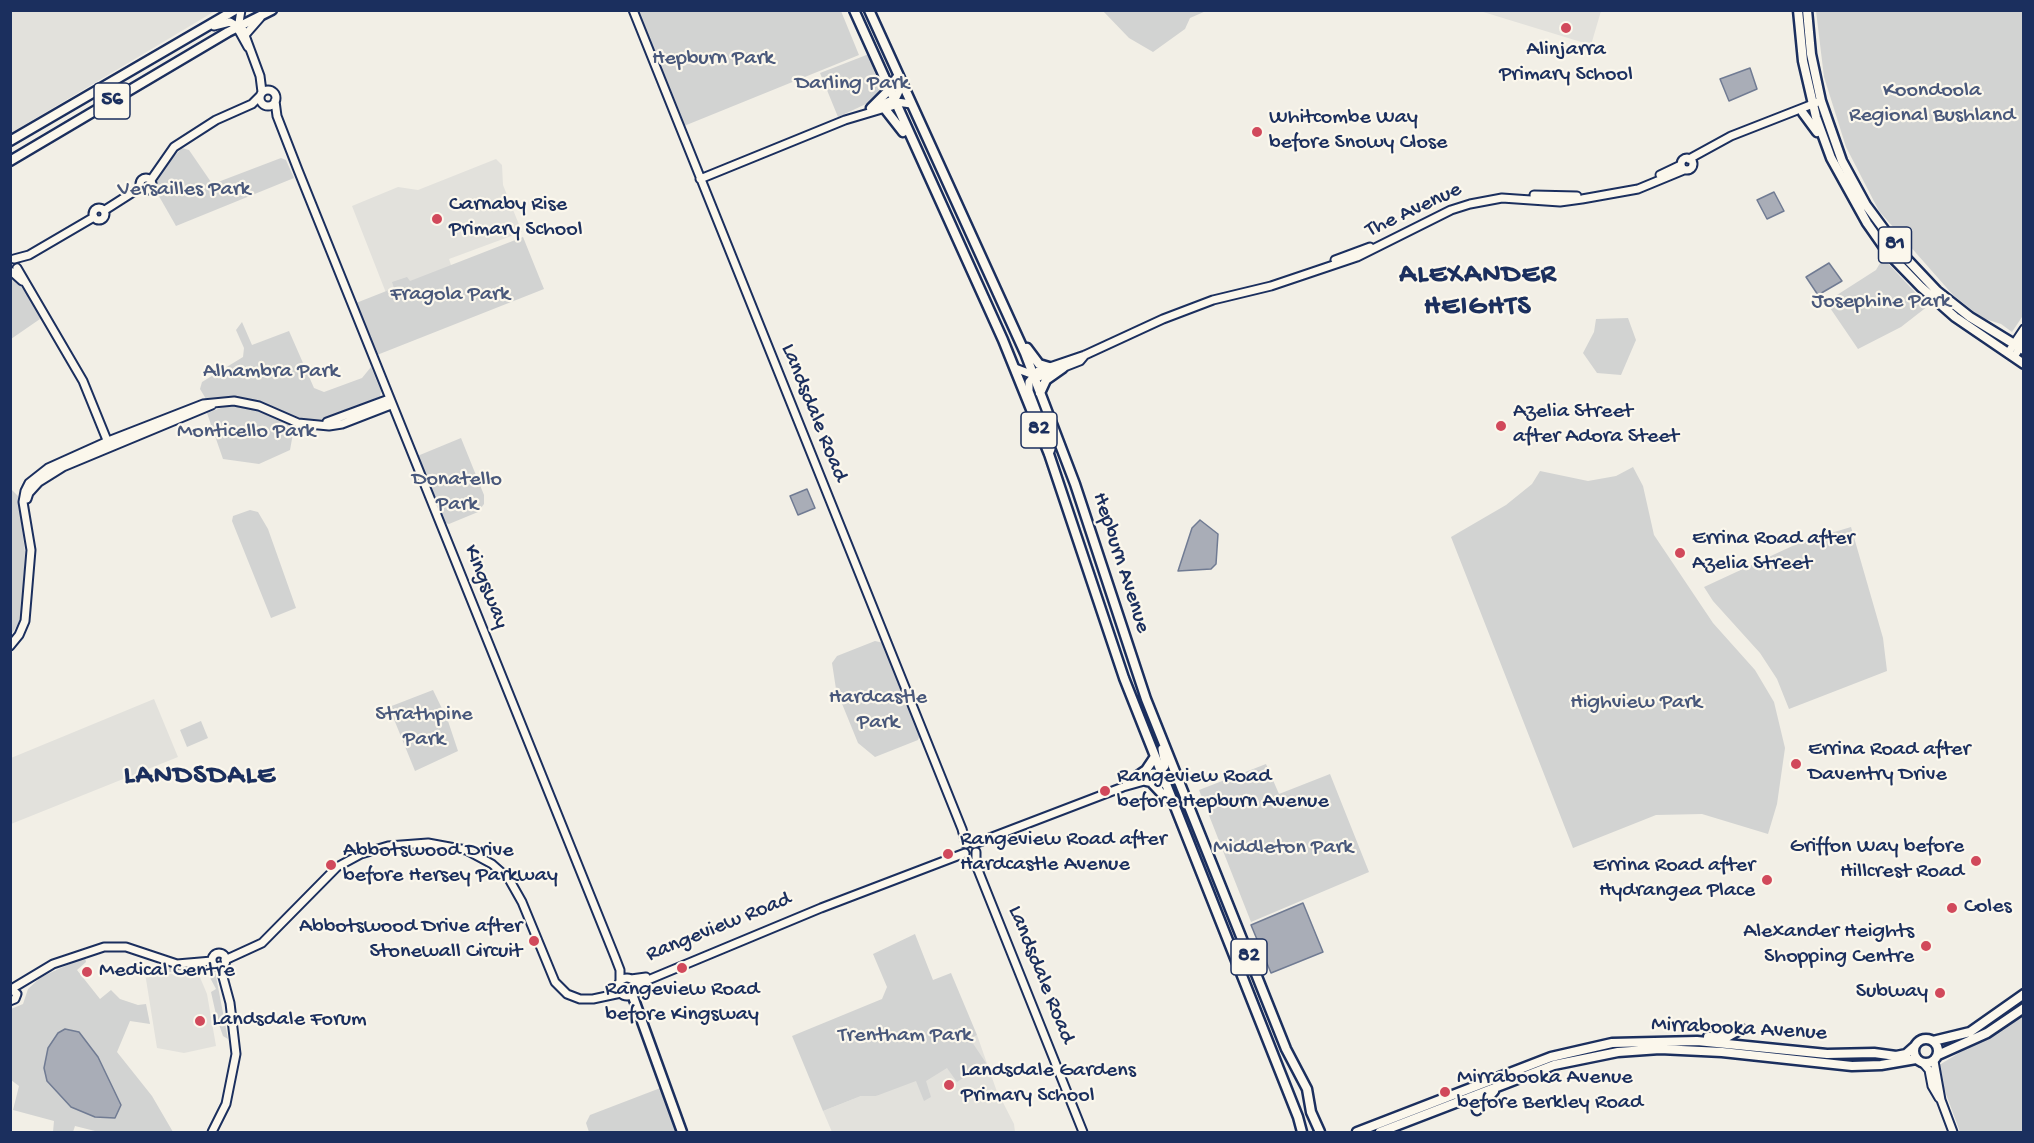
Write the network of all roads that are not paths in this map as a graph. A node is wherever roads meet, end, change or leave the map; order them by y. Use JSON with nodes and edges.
{"nodes":[{"id":1,"x":235,"y":10,"type":"edge"},
{"id":2,"x":241,"y":10,"type":"edge"},
{"id":3,"x":272,"y":10,"type":"edge"},
{"id":4,"x":633,"y":10,"type":"edge"},
{"id":5,"x":854,"y":10,"type":"edge"},
{"id":6,"x":869,"y":10,"type":"edge"},
{"id":7,"x":1798,"y":10,"type":"edge"},
{"id":8,"x":1807,"y":10,"type":"edge"},
{"id":9,"x":876,"y":24,"type":"junction"},
{"id":10,"x":238,"y":26,"type":"junction"},
{"id":11,"x":203,"y":29,"type":"junction"},
{"id":12,"x":246,"y":34,"type":"junction"},
{"id":13,"x":249,"y":49,"type":"junction"},
{"id":14,"x":260,"y":76,"type":"junction"},
{"id":15,"x":270,"y":90,"type":"junction"},
{"id":16,"x":890,"y":90,"type":"junction"},
{"id":17,"x":261,"y":94,"type":"junction"},
{"id":18,"x":275,"y":101,"type":"junction"},
{"id":19,"x":895,"y":101,"type":"junction"},
{"id":20,"x":252,"y":104,"type":"junction"},
{"id":21,"x":911,"y":104,"type":"junction"},
{"id":22,"x":265,"y":105,"type":"junction"},
{"id":23,"x":1817,"y":105,"type":"junction"},
{"id":24,"x":885,"y":109,"type":"junction"},
{"id":25,"x":868,"y":110,"type":"junction"},
{"id":26,"x":1792,"y":113,"type":"junction"},
{"id":27,"x":1803,"y":113,"type":"junction"},
{"id":28,"x":277,"y":116,"type":"junction"},
{"id":29,"x":10,"y":141,"type":"edge"},
{"id":30,"x":1831,"y":158,"type":"junction"},
{"id":31,"x":10,"y":161,"type":"edge"},
{"id":32,"x":929,"y":177,"type":"junction"},
{"id":33,"x":700,"y":179,"type":"junction"},
{"id":34,"x":13,"y":263,"type":"edge"},
{"id":35,"x":1003,"y":303,"type":"junction"},
{"id":36,"x":2024,"y":329,"type":"edge"},
{"id":37,"x":2020,"y":346,"type":"edge"},
{"id":38,"x":1085,"y":355,"type":"junction"},
{"id":39,"x":2011,"y":355,"type":"junction"},
{"id":40,"x":2024,"y":363,"type":"edge"},
{"id":41,"x":1049,"y":367,"type":"junction"},
{"id":42,"x":1015,"y":368,"type":"junction"},
{"id":43,"x":1063,"y":368,"type":"junction"},
{"id":44,"x":1034,"y":376,"type":"junction"},
{"id":45,"x":1040,"y":394,"type":"junction"},
{"id":46,"x":390,"y":402,"type":"junction"},
{"id":47,"x":109,"y":444,"type":"junction"},
{"id":48,"x":1049,"y":454,"type":"junction"},
{"id":49,"x":10,"y":646,"type":"edge"},
{"id":50,"x":1151,"y":712,"type":"junction"},
{"id":51,"x":1154,"y":758,"type":"junction"},
{"id":52,"x":1160,"y":773,"type":"junction"},
{"id":53,"x":1178,"y":781,"type":"junction"},
{"id":54,"x":1146,"y":782,"type":"junction"},
{"id":55,"x":1125,"y":785,"type":"junction"},
{"id":56,"x":1181,"y":822,"type":"junction"},
{"id":57,"x":970,"y":849,"type":"junction"},
{"id":58,"x":225,"y":960,"type":"junction"},
{"id":59,"x":212,"y":961,"type":"junction"},
{"id":60,"x":220,"y":966,"type":"junction"},
{"id":61,"x":627,"y":987,"type":"junction"},
{"id":62,"x":13,"y":989,"type":"edge"},
{"id":63,"x":2024,"y":994,"type":"edge"},
{"id":64,"x":10,"y":1001,"type":"edge"},
{"id":65,"x":2024,"y":1008,"type":"edge"},
{"id":66,"x":1741,"y":1029,"type":"dead end"},
{"id":67,"x":1697,"y":1041,"type":"junction"},
{"id":68,"x":1933,"y":1041,"type":"junction"},
{"id":69,"x":1915,"y":1046,"type":"junction"},
{"id":70,"x":1936,"y":1058,"type":"junction"},
{"id":71,"x":1920,"y":1061,"type":"junction"},
{"id":72,"x":1506,"y":1082,"type":"junction"},
{"id":73,"x":1941,"y":1100,"type":"junction"},
{"id":74,"x":1477,"y":1110,"type":"dead end"},
{"id":75,"x":212,"y":1132,"type":"edge"},
{"id":76,"x":682,"y":1132,"type":"edge"},
{"id":77,"x":1083,"y":1132,"type":"edge"},
{"id":78,"x":1302,"y":1132,"type":"edge"},
{"id":79,"x":1320,"y":1132,"type":"edge"},
{"id":80,"x":1357,"y":1132,"type":"edge"},
{"id":81,"x":1380,"y":1132,"type":"edge"},
{"id":82,"x":1953,"y":1132,"type":"edge"}],
"edges":[{"from":1,"to":11,"type":"main road","number":"56"},
{"from":2,"to":10,"type":"street"},
{"from":3,"to":10,"type":"main road","number":"56"},
{"from":3,"to":12,"type":"street"},
{"from":4,"to":33,"type":"street","name":"Landsdale Road"},
{"from":5,"to":16,"type":"main road","name":"Hepburn Avenue","number":"82"},
{"from":6,"to":9,"type":"main road","name":"Hepburn Avenue","number":"82"},
{"from":7,"to":23,"type":"main road","number":"81"},
{"from":8,"to":23,"type":"main road","number":"81"},
{"from":9,"to":19,"type":"street"},
{"from":9,"to":21,"type":"main road","name":"Hepburn Avenue","number":"82"},
{"from":10,"to":11,"type":"street"},
{"from":10,"to":12,"type":"street"},
{"from":10,"to":13,"type":"street"},
{"from":10,"to":31,"type":"main road","number":"56"},
{"from":11,"to":29,"type":"main road","number":"56"},
{"from":12,"to":13,"type":"street"},
{"from":13,"to":14,"type":"street"},
{"from":14,"to":15,"type":"street"},
{"from":14,"to":17,"type":"street"},
{"from":15,"to":17,"type":"street"},
{"from":15,"to":18,"type":"street","name":"Kingsway"},
{"from":16,"to":19,"type":"main road","name":"Hepburn Avenue","number":"82"},
{"from":16,"to":25,"type":"main road"},
{"from":17,"to":20,"type":"street"},
{"from":17,"to":22,"type":"street"},
{"from":18,"to":22,"type":"street"},
{"from":18,"to":28,"type":"street","name":"Kingsway"},
{"from":19,"to":21,"type":"street"},
{"from":19,"to":24,"type":"street"},
{"from":19,"to":25,"type":"street"},
{"from":19,"to":32,"type":"main road","name":"Hepburn Avenue","number":"82"},
{"from":20,"to":22,"type":"street"},
{"from":20,"to":34,"type":"street"},
{"from":21,"to":35,"type":"main road","name":"Hepburn Avenue","number":"82"},
{"from":22,"to":28,"type":"street","name":"Kingsway"},
{"from":23,"to":26,"type":"street"},
{"from":23,"to":27,"type":"street"},
{"from":23,"to":30,"type":"main road","number":"81"},
{"from":23,"to":37,"type":"main road","number":"81"},
{"from":24,"to":25,"type":"street"},
{"from":24,"to":32,"type":"main road"},
{"from":25,"to":33,"type":"street"},
{"from":26,"to":27,"type":"street"},
{"from":26,"to":38,"type":"street","name":"The Avenue"},
{"from":27,"to":30,"type":"main road"},
{"from":28,"to":46,"type":"street","name":"Kingsway"},
{"from":30,"to":39,"type":"main road","number":"81"},
{"from":32,"to":42,"type":"main road","name":"Hepburn Avenue","number":"82"},
{"from":33,"to":57,"type":"street","name":"Landsdale Road"},
{"from":34,"to":47,"type":"street"},
{"from":35,"to":41,"type":"main road"},
{"from":35,"to":44,"type":"main road","name":"Hepburn Avenue","number":"82"},
{"from":36,"to":37,"type":"street"},
{"from":37,"to":39,"type":"street"},
{"from":38,"to":41,"type":"street","name":"The Avenue"},
{"from":38,"to":43,"type":"street","name":"The Avenue"},
{"from":39,"to":40,"type":"main road","number":"81"},
{"from":41,"to":44,"type":"street","name":"The Avenue"},
{"from":42,"to":44,"type":"street"},
{"from":42,"to":48,"type":"main road","name":"Hepburn Avenue","number":"82"},
{"from":43,"to":44,"type":"street","name":"The Avenue"},
{"from":43,"to":45,"type":"main road"},
{"from":44,"to":45,"type":"main road","name":"Hepburn Avenue","number":"82"},
{"from":44,"to":48,"type":"street"},
{"from":45,"to":50,"type":"main road","name":"Hepburn Avenue","number":"82"},
{"from":46,"to":47,"type":"street"},
{"from":46,"to":61,"type":"street","name":"Kingsway"},
{"from":47,"to":49,"type":"street"},
{"from":48,"to":51,"type":"main road","name":"Hepburn Avenue","number":"82"},
{"from":50,"to":52,"type":"street"},
{"from":50,"to":53,"type":"main road","name":"Hepburn Avenue","number":"82"},
{"from":51,"to":52,"type":"main road","name":"Hepburn Avenue","number":"82"},
{"from":51,"to":55,"type":"main road"},
{"from":52,"to":53,"type":"street"},
{"from":52,"to":54,"type":"street","name":"Rangeview Road"},
{"from":52,"to":55,"type":"street","name":"Rangeview Road"},
{"from":52,"to":56,"type":"main road","name":"Hepburn Avenue","number":"82"},
{"from":53,"to":79,"type":"main road","name":"Hepburn Avenue","number":"82"},
{"from":54,"to":55,"type":"street","name":"Rangeview Road"},
{"from":54,"to":56,"type":"main road"},
{"from":55,"to":57,"type":"street","name":"Rangeview Road"},
{"from":56,"to":78,"type":"main road","name":"Hepburn Avenue","number":"82"},
{"from":57,"to":61,"type":"street","name":"Rangeview Road"},
{"from":57,"to":77,"type":"street","name":"Landsdale Road"},
{"from":58,"to":59,"type":"street"},
{"from":58,"to":60,"type":"street"},
{"from":58,"to":61,"type":"street","name":"Rangeview Road"},
{"from":59,"to":60,"type":"street"},
{"from":59,"to":62,"type":"street"},
{"from":60,"to":75,"type":"street"},
{"from":61,"to":76,"type":"main road","name":"Kingsway"},
{"from":62,"to":64,"type":"street"},
{"from":63,"to":68,"type":"main road","name":"Mirrabooka Avenue"},
{"from":65,"to":70,"type":"main road","name":"Mirrabooka Avenue"},
{"from":66,"to":67,"type":"main road"},
{"from":67,"to":69,"type":"main road","name":"Mirrabooka Avenue"},
{"from":67,"to":80,"type":"main road","name":"Mirrabooka Avenue"},
{"from":68,"to":69,"type":"main road","name":"Mirrabooka Avenue"},
{"from":68,"to":70,"type":"main road"},
{"from":69,"to":71,"type":"main road"},
{"from":70,"to":71,"type":"main road","name":"Mirrabooka Avenue"},
{"from":70,"to":73,"type":"street"},
{"from":71,"to":72,"type":"main road","name":"Mirrabooka Avenue"},
{"from":71,"to":73,"type":"street"},
{"from":72,"to":74,"type":"main road"},
{"from":72,"to":81,"type":"main road","name":"Mirrabooka Avenue"},
{"from":73,"to":82,"type":"street"}]}
